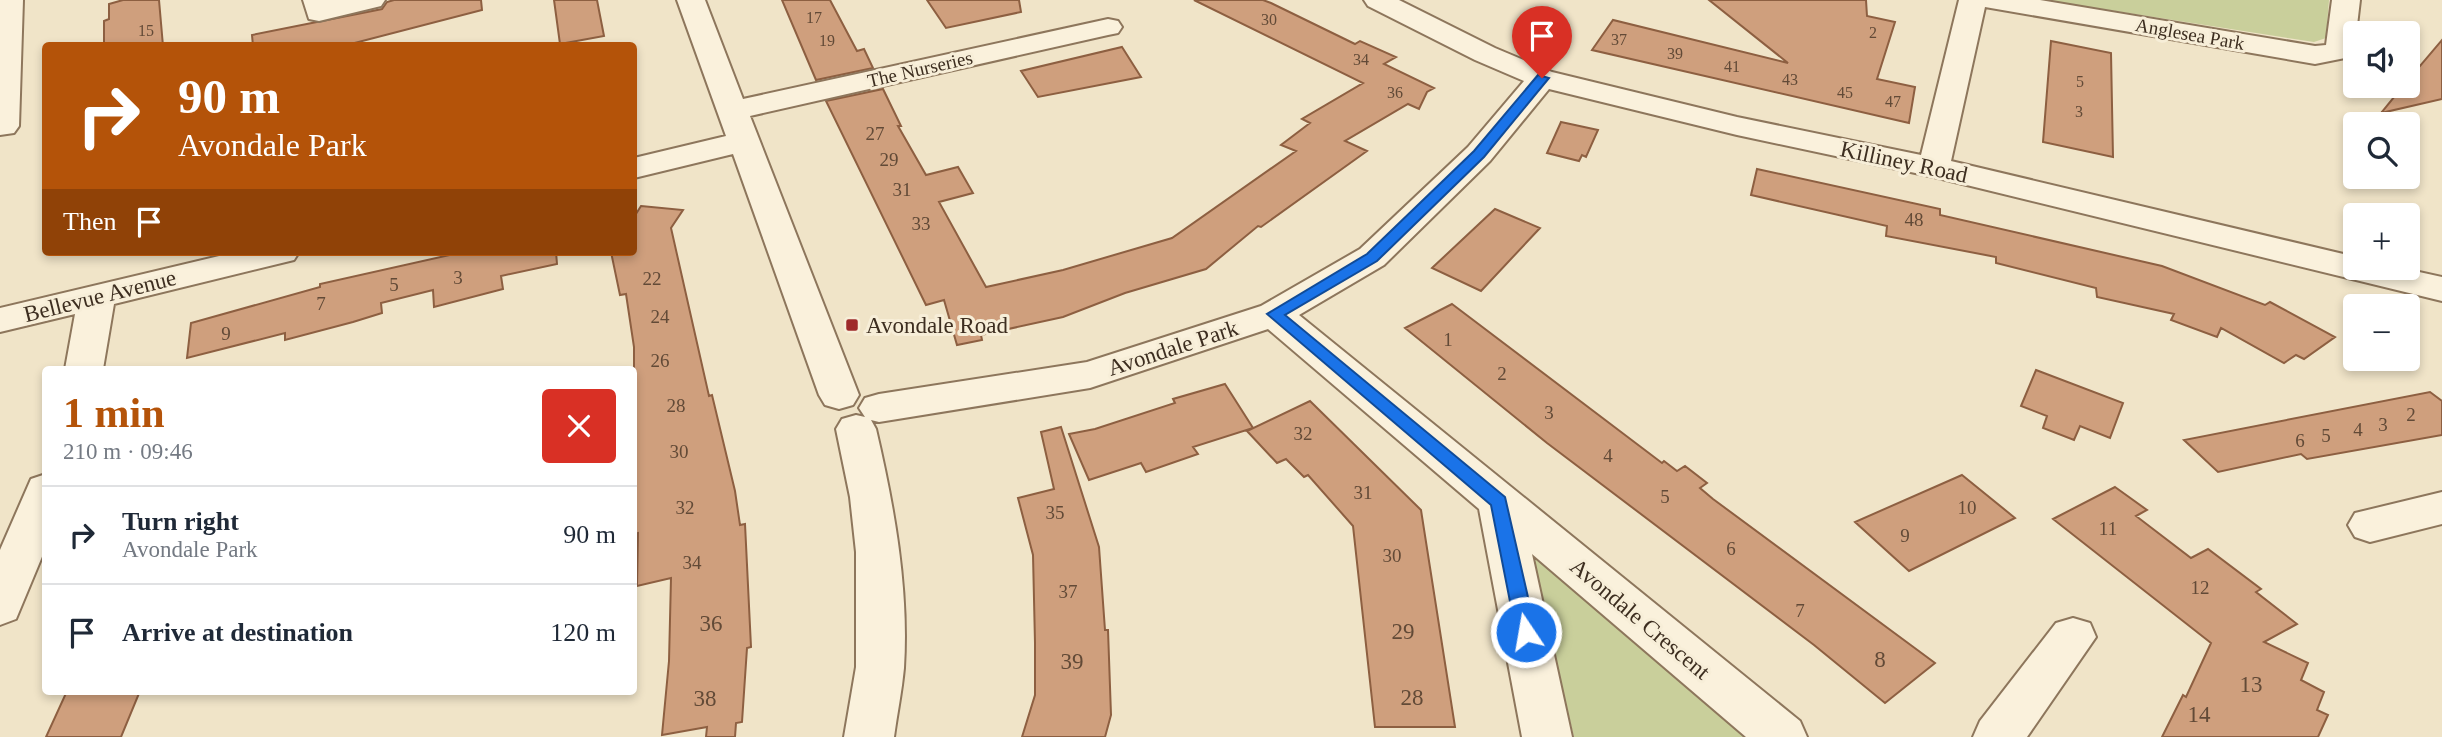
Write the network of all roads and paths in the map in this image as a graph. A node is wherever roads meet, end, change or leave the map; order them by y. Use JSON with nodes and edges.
{"nodes":[{"id":1,"x":9,"y":0,"type":"edge"},
{"id":2,"x":317,"y":0,"type":"edge"},
{"id":3,"x":371,"y":0,"type":"edge"},
{"id":4,"x":691,"y":0,"type":"edge"},
{"id":5,"x":1378,"y":0,"type":"edge"},
{"id":6,"x":1973,"y":0,"type":"edge"},
{"id":7,"x":1991,"y":0,"type":"edge"},
{"id":8,"x":2346,"y":0,"type":"edge"},
{"id":9,"x":1108,"y":27,"type":"dead end"},
{"id":10,"x":1542,"y":78,"type":"junction"},
{"id":11,"x":733,"y":111,"type":"junction"},
{"id":12,"x":3,"y":126,"type":"dead end"},
{"id":13,"x":743,"y":142,"type":"junction"},
{"id":14,"x":637,"y":167,"type":"edge"},
{"id":15,"x":1934,"y":167,"type":"junction"},
{"id":16,"x":265,"y":256,"type":"edge"},
{"id":17,"x":2442,"y":289,"type":"edge"},
{"id":18,"x":97,"y":296,"type":"junction"},
{"id":19,"x":1274,"y":314,"type":"junction"},
{"id":20,"x":0,"y":320,"type":"edge"},
{"id":21,"x":85,"y":366,"type":"edge"},
{"id":22,"x":860,"y":414,"type":"junction"},
{"id":23,"x":42,"y":500,"type":"edge"},
{"id":24,"x":1499,"y":502,"type":"junction"},
{"id":25,"x":2442,"y":508,"type":"edge"},
{"id":26,"x":2370,"y":525,"type":"dead end"},
{"id":27,"x":0,"y":606,"type":"edge"},
{"id":28,"x":2073,"y":637,"type":"dead end"},
{"id":29,"x":869,"y":737,"type":"edge"},
{"id":30,"x":1547,"y":737,"type":"edge"},
{"id":31,"x":1782,"y":737,"type":"edge"},
{"id":32,"x":1998,"y":737,"type":"edge"}],
"edges":[{"from":1,"to":12,"type":"street"},
{"from":2,"to":3,"type":"street"},
{"from":4,"to":11,"type":"street"},
{"from":5,"to":10,"type":"street","name":"Killiney Road"},
{"from":6,"to":15,"type":"street"},
{"from":7,"to":8,"type":"street","name":"Anglesea Park"},
{"from":9,"to":11,"type":"street","name":"The Nurseries"},
{"from":10,"to":15,"type":"street","name":"Killiney Road"},
{"from":10,"to":19,"type":"street","name":"Avondale Park"},
{"from":11,"to":13,"type":"street"},
{"from":13,"to":14,"type":"street"},
{"from":13,"to":22,"type":"street"},
{"from":15,"to":17,"type":"street","name":"Killiney Road"},
{"from":16,"to":18,"type":"street","name":"Bellevue Avenue"},
{"from":18,"to":20,"type":"street","name":"Bellevue Avenue"},
{"from":18,"to":21,"type":"street"},
{"from":19,"to":22,"type":"street","name":"Avondale Park"},
{"from":19,"to":24,"type":"street","name":"Avondale Crescent"},
{"from":22,"to":29,"type":"street"},
{"from":23,"to":27,"type":"street"},
{"from":24,"to":30,"type":"street"},
{"from":24,"to":31,"type":"street","name":"Avondale Crescent"},
{"from":25,"to":26,"type":"street"},
{"from":28,"to":32,"type":"street"}]}
